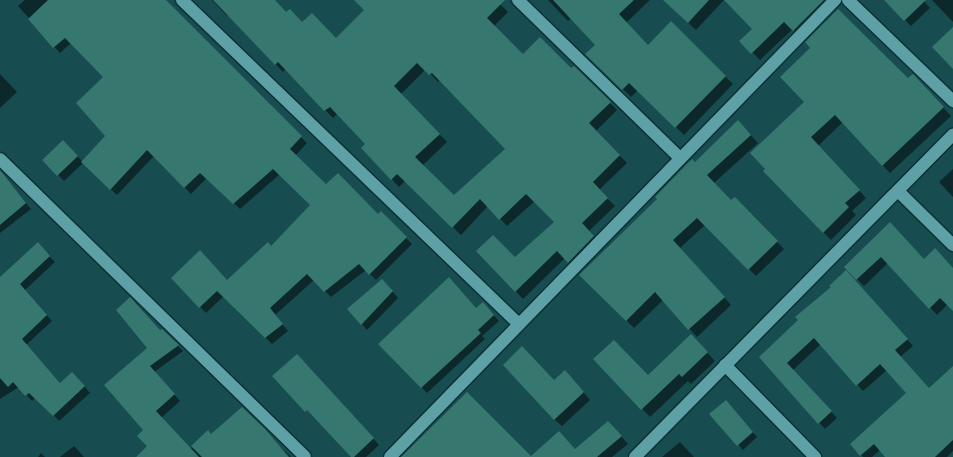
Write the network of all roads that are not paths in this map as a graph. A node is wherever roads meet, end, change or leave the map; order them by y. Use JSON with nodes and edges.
{"nodes":[{"id":1,"x":182,"y":0,"type":"edge"},
{"id":2,"x":518,"y":0,"type":"edge"},
{"id":3,"x":836,"y":0,"type":"edge"},
{"id":4,"x":848,"y":0,"type":"edge"},
{"id":5,"x":953,"y":100,"type":"edge"},
{"id":6,"x":953,"y":134,"type":"edge"},
{"id":7,"x":0,"y":158,"type":"edge"},
{"id":8,"x":680,"y":158,"type":"junction"},
{"id":9,"x":898,"y":190,"type":"junction"},
{"id":10,"x":953,"y":245,"type":"edge"},
{"id":11,"x":518,"y":323,"type":"junction"},
{"id":12,"x":724,"y":365,"type":"junction"},
{"id":13,"x":305,"y":457,"type":"edge"},
{"id":14,"x":390,"y":457,"type":"edge"},
{"id":15,"x":635,"y":457,"type":"edge"},
{"id":16,"x":815,"y":457,"type":"edge"}],
"edges":[{"from":1,"to":11,"type":"street"},
{"from":2,"to":8,"type":"street"},
{"from":3,"to":8,"type":"street"},
{"from":4,"to":5,"type":"street"},
{"from":6,"to":9,"type":"street"},
{"from":7,"to":13,"type":"street"},
{"from":8,"to":11,"type":"street"},
{"from":9,"to":10,"type":"street"},
{"from":9,"to":12,"type":"street"},
{"from":11,"to":14,"type":"street"},
{"from":12,"to":15,"type":"street"},
{"from":12,"to":16,"type":"street"}]}
